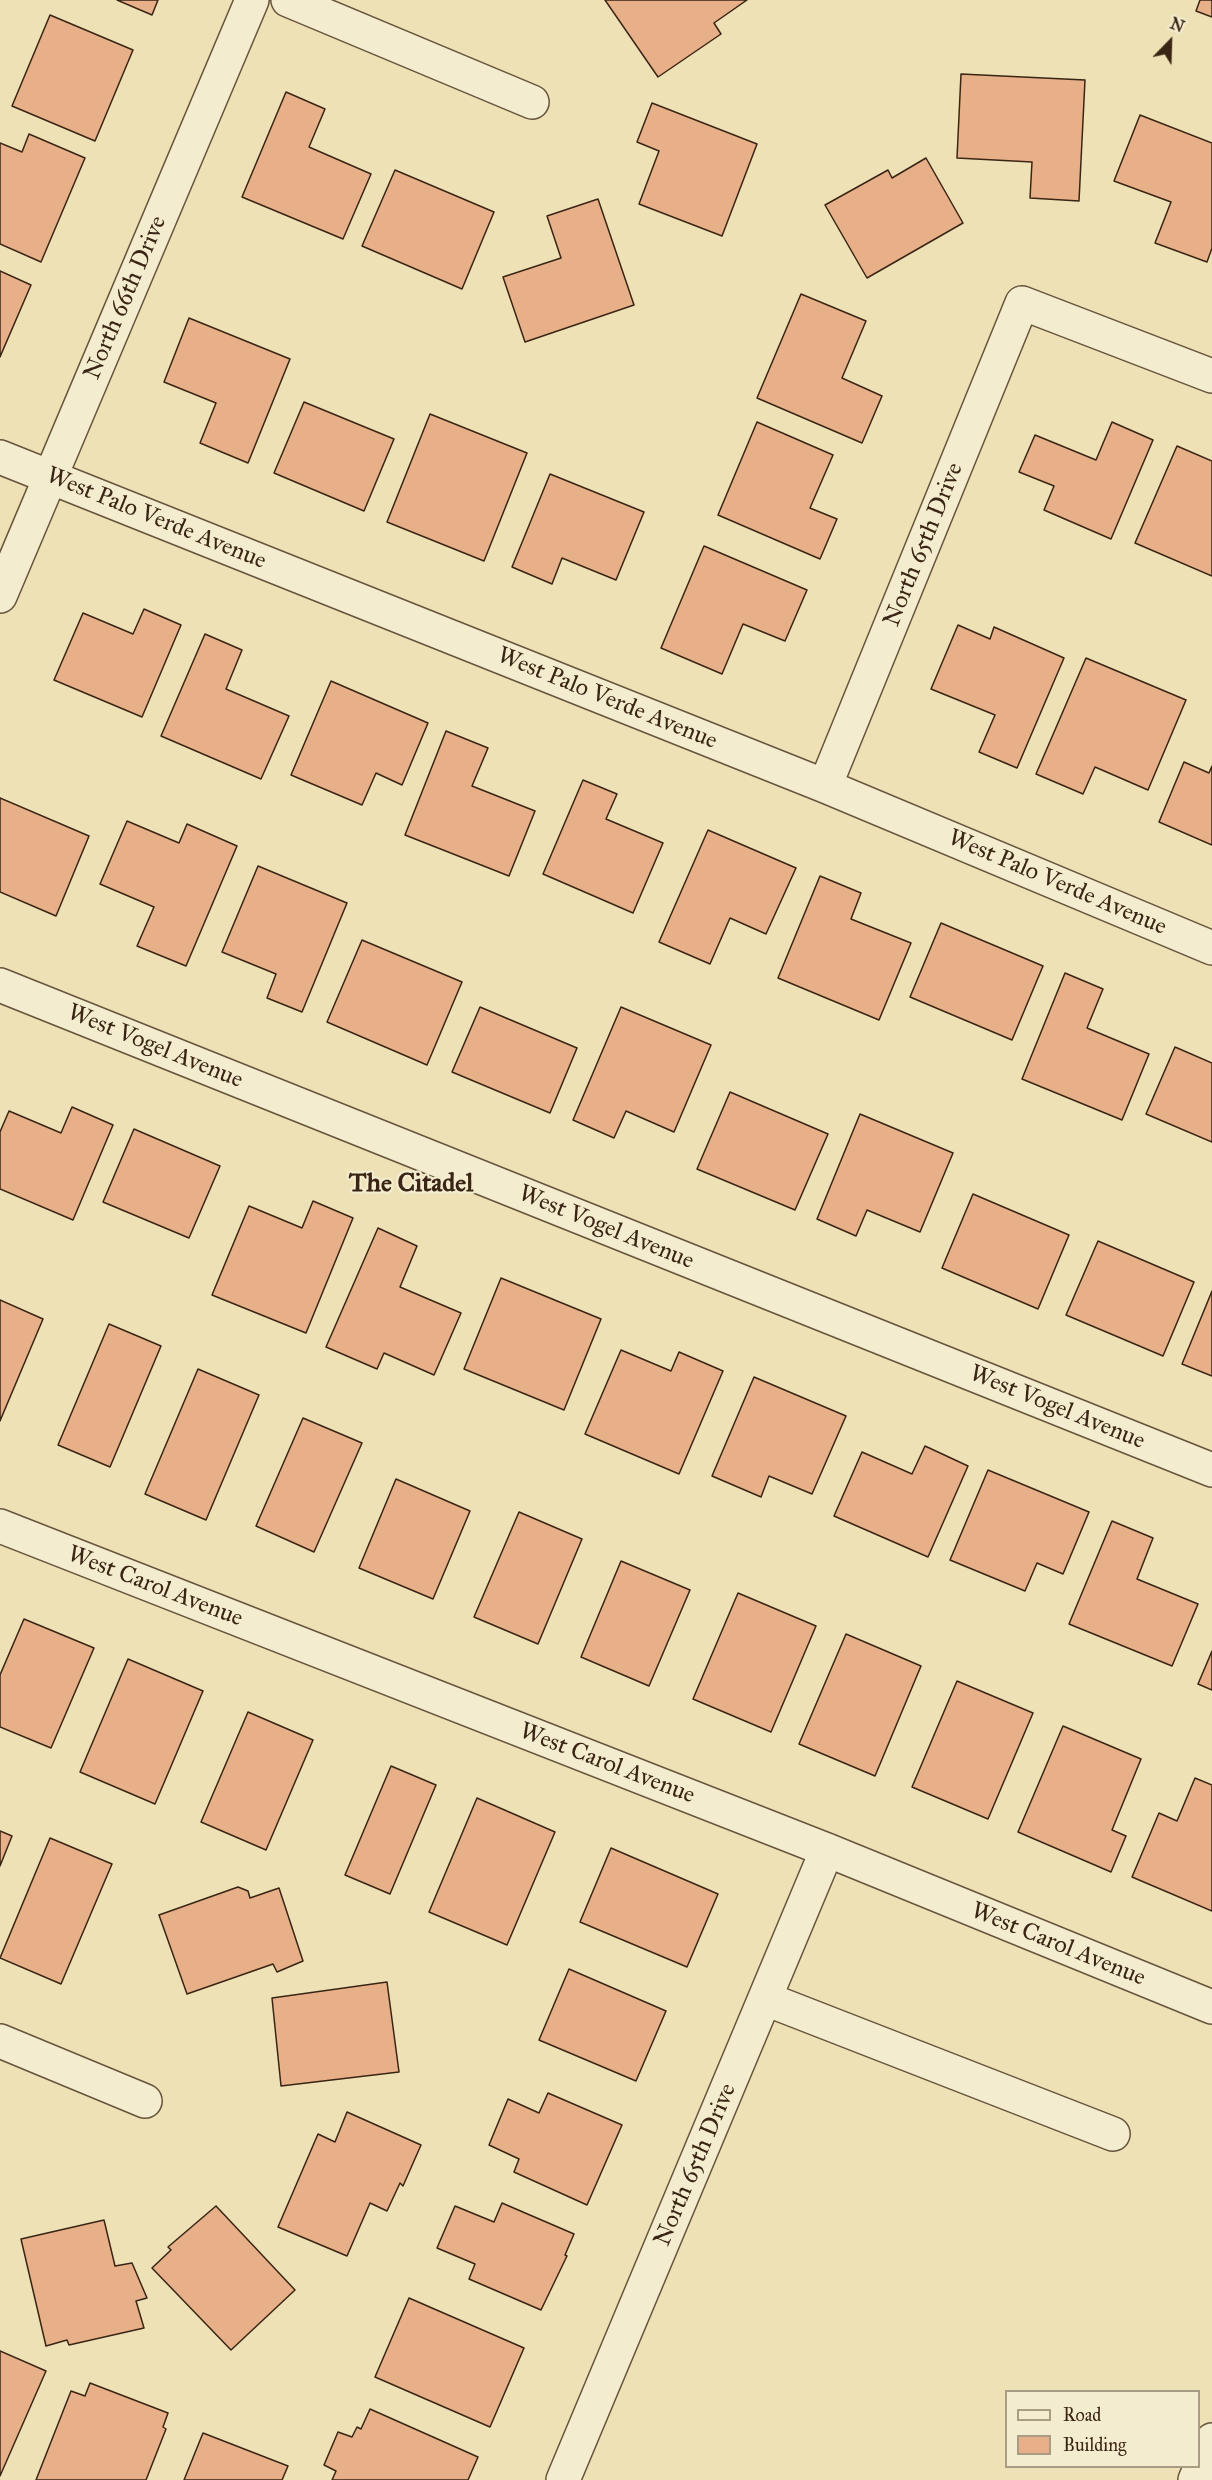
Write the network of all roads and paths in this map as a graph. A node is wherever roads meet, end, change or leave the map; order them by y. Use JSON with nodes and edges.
{"nodes":[{"id":1,"x":252,"y":0,"type":"edge"},
{"id":2,"x":288,"y":0,"type":"edge"},
{"id":3,"x":532,"y":102,"type":"dead end"},
{"id":4,"x":1212,"y":376,"type":"edge"},
{"id":5,"x":0,"y":457,"type":"edge"},
{"id":6,"x":50,"y":477,"type":"junction"},
{"id":7,"x":0,"y":596,"type":"edge"},
{"id":8,"x":825,"y":786,"type":"junction"},
{"id":9,"x":1212,"y":948,"type":"edge"},
{"id":10,"x":0,"y":985,"type":"edge"},
{"id":11,"x":1212,"y":1470,"type":"edge"},
{"id":12,"x":0,"y":1526,"type":"edge"},
{"id":13,"x":827,"y":1850,"type":"junction"},
{"id":14,"x":766,"y":1999,"type":"junction"},
{"id":15,"x":1212,"y":2007,"type":"edge"},
{"id":16,"x":0,"y":2041,"type":"edge"},
{"id":17,"x":146,"y":2101,"type":"dead end"},
{"id":18,"x":1113,"y":2134,"type":"dead end"},
{"id":19,"x":1212,"y":2440,"type":"edge"},
{"id":20,"x":563,"y":2480,"type":"edge"},
{"id":21,"x":1195,"y":2480,"type":"edge"}],
"edges":[{"from":1,"to":6,"type":"street","name":"North 66th Drive"},
{"from":2,"to":3,"type":"street"},
{"from":4,"to":8,"type":"street","name":"North 65th Drive"},
{"from":5,"to":6,"type":"street","name":"West Palo Verde Avenue"},
{"from":6,"to":7,"type":"street","name":"North 66th Drive"},
{"from":6,"to":8,"type":"street","name":"West Palo Verde Avenue"},
{"from":8,"to":9,"type":"street","name":"West Palo Verde Avenue"},
{"from":10,"to":11,"type":"street","name":"West Vogel Avenue"},
{"from":12,"to":13,"type":"street","name":"West Carol Avenue"},
{"from":13,"to":14,"type":"street","name":"North 65th Drive"},
{"from":13,"to":15,"type":"street","name":"West Carol Avenue"},
{"from":14,"to":18,"type":"street"},
{"from":14,"to":20,"type":"street","name":"North 65th Drive"},
{"from":16,"to":17,"type":"street"},
{"from":19,"to":21,"type":"street"}]}
